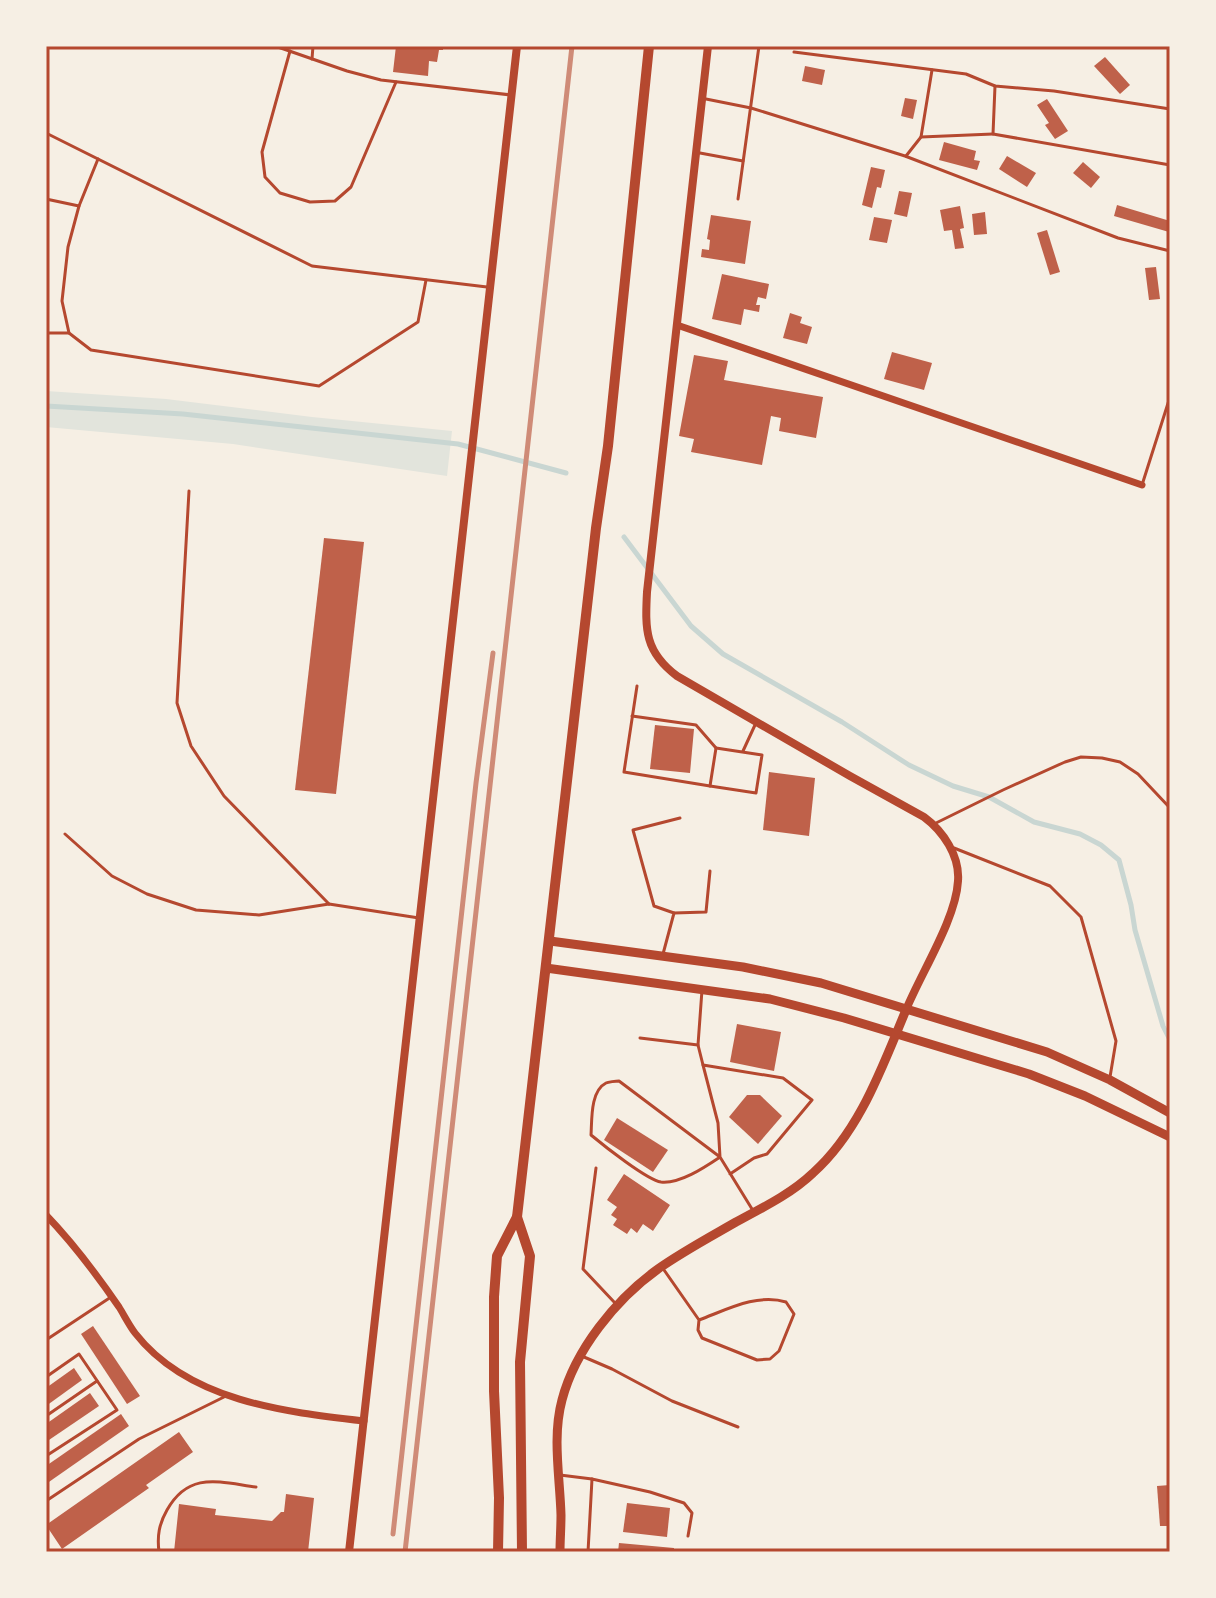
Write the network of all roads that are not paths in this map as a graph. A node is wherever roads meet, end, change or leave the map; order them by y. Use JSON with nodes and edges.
{"nodes":[{"id":1,"x":275,"y":46,"type":"edge"},
{"id":2,"x":313,"y":46,"type":"edge"},
{"id":3,"x":517,"y":46,"type":"edge"},
{"id":4,"x":649,"y":46,"type":"edge"},
{"id":5,"x":708,"y":46,"type":"edge"},
{"id":6,"x":759,"y":46,"type":"edge"},
{"id":7,"x":290,"y":51,"type":"junction"},
{"id":8,"x":794,"y":52,"type":"dead end"},
{"id":9,"x":312,"y":59,"type":"junction"},
{"id":10,"x":932,"y":70,"type":"junction"},
{"id":11,"x":396,"y":82,"type":"junction"},
{"id":12,"x":995,"y":86,"type":"junction"},
{"id":13,"x":511,"y":95,"type":"junction"},
{"id":14,"x":702,"y":98,"type":"junction"},
{"id":15,"x":751,"y":108,"type":"junction"},
{"id":16,"x":1170,"y":109,"type":"edge"},
{"id":17,"x":46,"y":133,"type":"edge"},
{"id":18,"x":993,"y":134,"type":"junction"},
{"id":19,"x":921,"y":137,"type":"junction"},
{"id":20,"x":696,"y":153,"type":"junction"},
{"id":21,"x":905,"y":156,"type":"junction"},
{"id":22,"x":98,"y":159,"type":"junction"},
{"id":23,"x":743,"y":161,"type":"junction"},
{"id":24,"x":1170,"y":165,"type":"edge"},
{"id":25,"x":46,"y":199,"type":"edge"},
{"id":26,"x":738,"y":199,"type":"dead end"},
{"id":27,"x":79,"y":206,"type":"junction"},
{"id":28,"x":1170,"y":251,"type":"edge"},
{"id":29,"x":426,"y":280,"type":"junction"},
{"id":30,"x":490,"y":287,"type":"junction"},
{"id":31,"x":677,"y":325,"type":"junction"},
{"id":32,"x":46,"y":333,"type":"edge"},
{"id":33,"x":69,"y":333,"type":"junction"},
{"id":34,"x":1170,"y":397,"type":"edge"},
{"id":35,"x":1142,"y":485,"type":"joint"},
{"id":36,"x":189,"y":491,"type":"dead end"},
{"id":37,"x":637,"y":686,"type":"dead end"},
{"id":38,"x":632,"y":716,"type":"junction"},
{"id":39,"x":756,"y":722,"type":"junction"},
{"id":40,"x":716,"y":748,"type":"junction"},
{"id":41,"x":743,"y":752,"type":"junction"},
{"id":42,"x":710,"y":786,"type":"junction"},
{"id":43,"x":1170,"y":808,"type":"edge"},
{"id":44,"x":680,"y":818,"type":"dead end"},
{"id":45,"x":934,"y":824,"type":"junction"},
{"id":46,"x":65,"y":834,"type":"dead end"},
{"id":47,"x":949,"y":846,"type":"junction"},
{"id":48,"x":710,"y":871,"type":"dead end"},
{"id":49,"x":329,"y":904,"type":"junction"},
{"id":50,"x":674,"y":913,"type":"junction"},
{"id":51,"x":419,"y":918,"type":"junction"},
{"id":52,"x":550,"y":941,"type":"junction"},
{"id":53,"x":662,"y":957,"type":"junction"},
{"id":54,"x":546,"y":968,"type":"junction"},
{"id":55,"x":702,"y":990,"type":"junction"},
{"id":56,"x":906,"y":1010,"type":"junction"},
{"id":57,"x":896,"y":1034,"type":"junction"},
{"id":58,"x":640,"y":1038,"type":"dead end"},
{"id":59,"x":698,"y":1045,"type":"junction"},
{"id":60,"x":703,"y":1065,"type":"junction"},
{"id":61,"x":1110,"y":1080,"type":"junction"},
{"id":62,"x":1170,"y":1113,"type":"edge"},
{"id":63,"x":1170,"y":1137,"type":"edge"},
{"id":64,"x":720,"y":1157,"type":"junction"},
{"id":65,"x":596,"y":1168,"type":"dead end"},
{"id":66,"x":730,"y":1174,"type":"junction"},
{"id":67,"x":754,"y":1212,"type":"junction"},
{"id":68,"x":46,"y":1215,"type":"edge"},
{"id":69,"x":517,"y":1217,"type":"junction"},
{"id":70,"x":662,"y":1267,"type":"junction"},
{"id":71,"x":111,"y":1297,"type":"junction"},
{"id":72,"x":618,"y":1306,"type":"junction"},
{"id":73,"x":699,"y":1320,"type":"junction"},
{"id":74,"x":46,"y":1340,"type":"edge"},
{"id":75,"x":580,"y":1355,"type":"junction"},
{"id":76,"x":46,"y":1377,"type":"edge"},
{"id":77,"x":97,"y":1381,"type":"junction"},
{"id":78,"x":227,"y":1395,"type":"junction"},
{"id":79,"x":46,"y":1416,"type":"edge"},
{"id":80,"x":364,"y":1421,"type":"junction"},
{"id":81,"x":738,"y":1427,"type":"dead end"},
{"id":82,"x":46,"y":1456,"type":"edge"},
{"id":83,"x":559,"y":1475,"type":"junction"},
{"id":84,"x":592,"y":1479,"type":"junction"},
{"id":85,"x":256,"y":1487,"type":"dead end"},
{"id":86,"x":46,"y":1501,"type":"edge"},
{"id":87,"x":688,"y":1536,"type":"dead end"},
{"id":88,"x":159,"y":1552,"type":"edge"},
{"id":89,"x":349,"y":1552,"type":"edge"},
{"id":90,"x":498,"y":1552,"type":"edge"},
{"id":91,"x":522,"y":1552,"type":"edge"},
{"id":92,"x":560,"y":1552,"type":"edge"},
{"id":93,"x":588,"y":1552,"type":"edge"}],
"edges":[{"from":1,"to":7,"type":"lane"},
{"from":2,"to":9,"type":"lane"},
{"from":3,"to":13,"type":"street"},
{"from":4,"to":52,"type":"main road"},
{"from":5,"to":14,"type":"street"},
{"from":6,"to":15,"type":"lane"},
{"from":7,"to":9,"type":"lane"},
{"from":7,"to":11,"type":"lane"},
{"from":8,"to":10,"type":"lane"},
{"from":9,"to":11,"type":"lane"},
{"from":10,"to":12,"type":"lane"},
{"from":10,"to":19,"type":"lane"},
{"from":11,"to":13,"type":"lane"},
{"from":12,"to":16,"type":"lane"},
{"from":12,"to":18,"type":"lane"},
{"from":13,"to":30,"type":"street"},
{"from":14,"to":15,"type":"lane"},
{"from":14,"to":20,"type":"street"},
{"from":15,"to":21,"type":"lane"},
{"from":15,"to":23,"type":"lane"},
{"from":17,"to":22,"type":"lane"},
{"from":18,"to":19,"type":"lane"},
{"from":18,"to":24,"type":"lane"},
{"from":19,"to":21,"type":"lane"},
{"from":20,"to":23,"type":"lane"},
{"from":20,"to":31,"type":"street"},
{"from":21,"to":28,"type":"lane"},
{"from":22,"to":27,"type":"lane"},
{"from":22,"to":29,"type":"lane"},
{"from":23,"to":26,"type":"lane"},
{"from":25,"to":27,"type":"lane"},
{"from":27,"to":33,"type":"lane"},
{"from":29,"to":30,"type":"lane"},
{"from":29,"to":33,"type":"lane"},
{"from":30,"to":51,"type":"street"},
{"from":31,"to":35,"type":"street"},
{"from":31,"to":39,"type":"street"},
{"from":32,"to":33,"type":"lane"},
{"from":34,"to":35,"type":"lane"},
{"from":36,"to":49,"type":"lane"},
{"from":37,"to":38,"type":"lane"},
{"from":38,"to":40,"type":"lane"},
{"from":38,"to":42,"type":"lane"},
{"from":39,"to":41,"type":"lane"},
{"from":39,"to":45,"type":"street"},
{"from":40,"to":41,"type":"lane"},
{"from":40,"to":42,"type":"lane"},
{"from":41,"to":42,"type":"lane"},
{"from":43,"to":45,"type":"lane"},
{"from":44,"to":50,"type":"lane"},
{"from":45,"to":47,"type":"street"},
{"from":46,"to":49,"type":"lane"},
{"from":47,"to":56,"type":"street"},
{"from":47,"to":61,"type":"lane"},
{"from":48,"to":50,"type":"lane"},
{"from":49,"to":51,"type":"lane"},
{"from":50,"to":53,"type":"lane"},
{"from":51,"to":80,"type":"street"},
{"from":52,"to":53,"type":"main road"},
{"from":52,"to":54,"type":"main road"},
{"from":53,"to":56,"type":"main road"},
{"from":54,"to":55,"type":"main road"},
{"from":54,"to":69,"type":"main road"},
{"from":55,"to":57,"type":"main road"},
{"from":55,"to":59,"type":"lane"},
{"from":56,"to":57,"type":"main road"},
{"from":56,"to":61,"type":"main road"},
{"from":57,"to":63,"type":"main road"},
{"from":57,"to":67,"type":"main road"},
{"from":58,"to":59,"type":"lane"},
{"from":59,"to":60,"type":"lane"},
{"from":60,"to":64,"type":"lane"},
{"from":60,"to":66,"type":"lane"},
{"from":61,"to":62,"type":"main road"},
{"from":64,"to":64,"type":"lane"},
{"from":64,"to":66,"type":"lane"},
{"from":65,"to":72,"type":"lane"},
{"from":66,"to":67,"type":"lane"},
{"from":67,"to":70,"type":"main road"},
{"from":68,"to":71,"type":"street"},
{"from":69,"to":90,"type":"main road"},
{"from":69,"to":91,"type":"main road"},
{"from":70,"to":72,"type":"main road"},
{"from":70,"to":73,"type":"lane"},
{"from":71,"to":74,"type":"lane"},
{"from":71,"to":78,"type":"street"},
{"from":72,"to":75,"type":"main road"},
{"from":73,"to":73,"type":"lane"},
{"from":75,"to":81,"type":"lane"},
{"from":75,"to":83,"type":"main road"},
{"from":76,"to":77,"type":"lane"},
{"from":77,"to":79,"type":"lane"},
{"from":77,"to":82,"type":"lane"},
{"from":78,"to":80,"type":"street"},
{"from":78,"to":86,"type":"lane"},
{"from":80,"to":89,"type":"street"},
{"from":83,"to":84,"type":"lane"},
{"from":83,"to":92,"type":"main road"},
{"from":84,"to":87,"type":"lane"},
{"from":84,"to":93,"type":"lane"},
{"from":85,"to":88,"type":"lane"}]}
